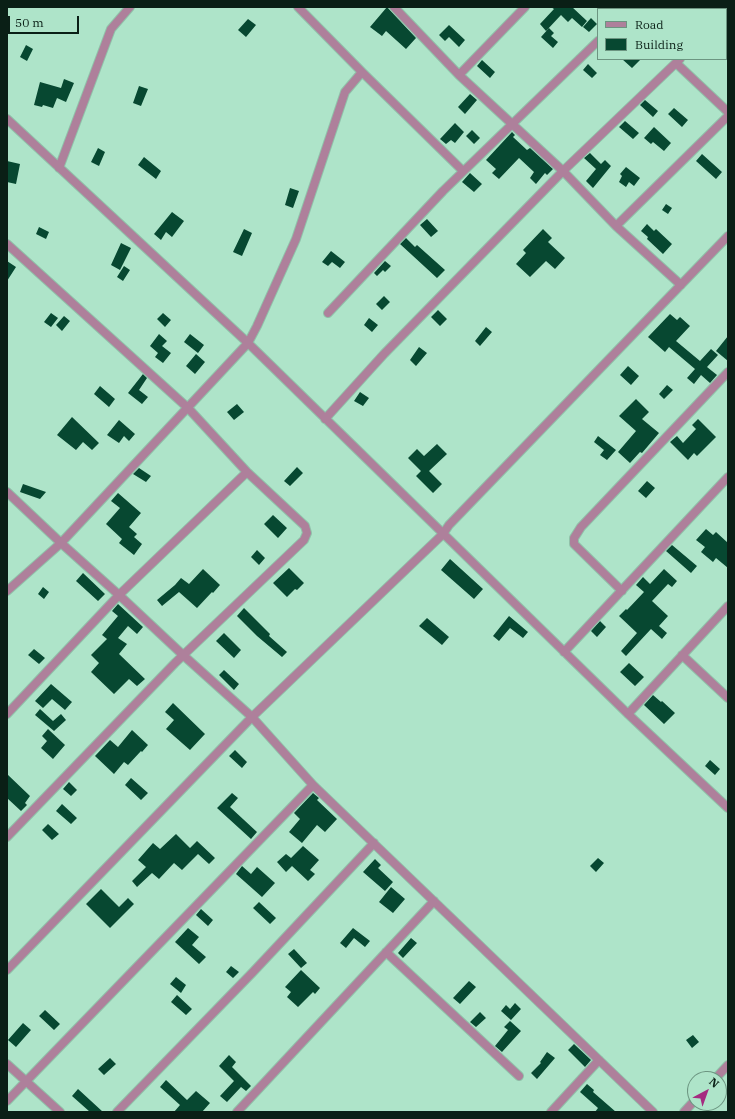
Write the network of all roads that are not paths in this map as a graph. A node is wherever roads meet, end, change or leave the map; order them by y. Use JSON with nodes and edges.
{"nodes":[{"id":1,"x":130,"y":7,"type":"edge"},
{"id":2,"x":298,"y":7,"type":"edge"},
{"id":3,"x":394,"y":7,"type":"edge"},
{"id":4,"x":525,"y":7,"type":"edge"},
{"id":5,"x":597,"y":42,"type":"edge"},
{"id":6,"x":678,"y":61,"type":"edge"},
{"id":7,"x":362,"y":72,"type":"junction"},
{"id":8,"x":459,"y":75,"type":"junction"},
{"id":9,"x":728,"y":112,"type":"edge"},
{"id":10,"x":728,"y":116,"type":"edge"},
{"id":11,"x":7,"y":120,"type":"edge"},
{"id":12,"x":511,"y":124,"type":"junction"},
{"id":13,"x":59,"y":168,"type":"junction"},
{"id":14,"x":463,"y":171,"type":"junction"},
{"id":15,"x":563,"y":171,"type":"junction"},
{"id":16,"x":616,"y":226,"type":"junction"},
{"id":17,"x":728,"y":236,"type":"edge"},
{"id":18,"x":7,"y":244,"type":"edge"},
{"id":19,"x":681,"y":285,"type":"junction"},
{"id":20,"x":328,"y":313,"type":"dead end"},
{"id":21,"x":248,"y":343,"type":"junction"},
{"id":22,"x":728,"y":372,"type":"edge"},
{"id":23,"x":188,"y":408,"type":"junction"},
{"id":24,"x":325,"y":419,"type":"junction"},
{"id":25,"x":247,"y":472,"type":"junction"},
{"id":26,"x":728,"y":477,"type":"edge"},
{"id":27,"x":7,"y":492,"type":"edge"},
{"id":28,"x":443,"y":534,"type":"junction"},
{"id":29,"x":61,"y":544,"type":"junction"},
{"id":30,"x":7,"y":591,"type":"edge"},
{"id":31,"x":622,"y":591,"type":"junction"},
{"id":32,"x":119,"y":595,"type":"junction"},
{"id":33,"x":728,"y":606,"type":"edge"},
{"id":34,"x":564,"y":652,"type":"junction"},
{"id":35,"x":183,"y":655,"type":"junction"},
{"id":36,"x":682,"y":656,"type":"junction"},
{"id":37,"x":728,"y":698,"type":"edge"},
{"id":38,"x":7,"y":714,"type":"edge"},
{"id":39,"x":628,"y":714,"type":"junction"},
{"id":40,"x":252,"y":717,"type":"junction"},
{"id":41,"x":313,"y":785,"type":"junction"},
{"id":42,"x":728,"y":808,"type":"edge"},
{"id":43,"x":7,"y":837,"type":"edge"},
{"id":44,"x":374,"y":843,"type":"junction"},
{"id":45,"x":434,"y":901,"type":"junction"},
{"id":46,"x":386,"y":952,"type":"junction"},
{"id":47,"x":7,"y":970,"type":"edge"},
{"id":48,"x":599,"y":1060,"type":"junction"},
{"id":49,"x":7,"y":1064,"type":"edge"},
{"id":50,"x":519,"y":1076,"type":"dead end"},
{"id":51,"x":26,"y":1081,"type":"junction"},
{"id":52,"x":7,"y":1101,"type":"edge"},
{"id":53,"x":60,"y":1112,"type":"edge"},
{"id":54,"x":117,"y":1112,"type":"edge"},
{"id":55,"x":237,"y":1112,"type":"edge"},
{"id":56,"x":551,"y":1112,"type":"edge"},
{"id":57,"x":653,"y":1112,"type":"edge"}],
"edges":[{"from":1,"to":13,"type":"street"},
{"from":2,"to":7,"type":"street"},
{"from":3,"to":8,"type":"street"},
{"from":4,"to":8,"type":"street"},
{"from":5,"to":12,"type":"street"},
{"from":6,"to":9,"type":"street"},
{"from":6,"to":15,"type":"street"},
{"from":7,"to":14,"type":"street"},
{"from":7,"to":21,"type":"street"},
{"from":8,"to":12,"type":"street"},
{"from":10,"to":16,"type":"street"},
{"from":11,"to":13,"type":"street"},
{"from":12,"to":14,"type":"street"},
{"from":12,"to":15,"type":"street"},
{"from":13,"to":21,"type":"street"},
{"from":14,"to":20,"type":"street"},
{"from":15,"to":16,"type":"street"},
{"from":15,"to":24,"type":"street"},
{"from":16,"to":19,"type":"street"},
{"from":17,"to":19,"type":"street"},
{"from":18,"to":23,"type":"street"},
{"from":19,"to":28,"type":"street"},
{"from":21,"to":23,"type":"street"},
{"from":21,"to":24,"type":"street"},
{"from":22,"to":31,"type":"street"},
{"from":23,"to":25,"type":"street"},
{"from":23,"to":29,"type":"street"},
{"from":24,"to":28,"type":"street"},
{"from":25,"to":32,"type":"street"},
{"from":25,"to":35,"type":"street"},
{"from":26,"to":31,"type":"street"},
{"from":27,"to":29,"type":"street"},
{"from":28,"to":34,"type":"street"},
{"from":28,"to":40,"type":"street"},
{"from":29,"to":30,"type":"street"},
{"from":29,"to":32,"type":"street"},
{"from":31,"to":34,"type":"street"},
{"from":32,"to":35,"type":"street"},
{"from":32,"to":38,"type":"street"},
{"from":33,"to":36,"type":"street"},
{"from":34,"to":39,"type":"street"},
{"from":35,"to":40,"type":"street"},
{"from":35,"to":43,"type":"street"},
{"from":36,"to":37,"type":"street"},
{"from":36,"to":39,"type":"street"},
{"from":39,"to":42,"type":"street"},
{"from":40,"to":41,"type":"street"},
{"from":40,"to":47,"type":"street"},
{"from":41,"to":44,"type":"street"},
{"from":41,"to":51,"type":"street"},
{"from":44,"to":45,"type":"street"},
{"from":44,"to":54,"type":"street"},
{"from":45,"to":46,"type":"street"},
{"from":45,"to":48,"type":"street"},
{"from":46,"to":50,"type":"street"},
{"from":46,"to":55,"type":"street"},
{"from":48,"to":56,"type":"street"},
{"from":48,"to":57,"type":"street"},
{"from":49,"to":51,"type":"street"},
{"from":51,"to":52,"type":"street"},
{"from":51,"to":53,"type":"street"}]}
